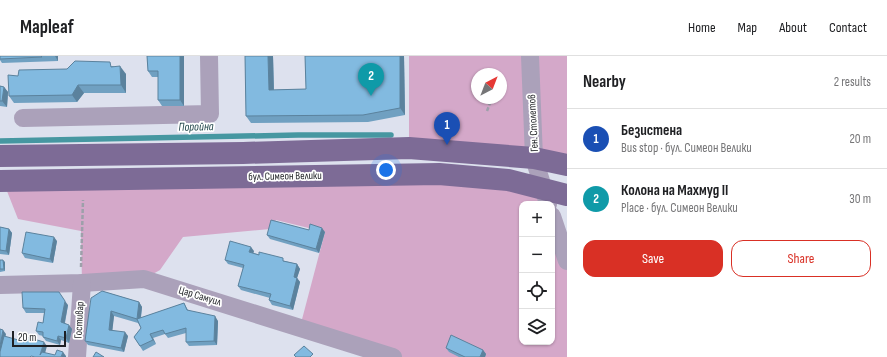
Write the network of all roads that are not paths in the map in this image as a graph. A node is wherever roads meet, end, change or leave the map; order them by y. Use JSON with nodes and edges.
{"nodes":[{"id":1,"x":209,"y":56,"type":"edge"},
{"id":2,"x":530,"y":56,"type":"edge"},
{"id":3,"x":23,"y":118,"type":"dead end"},
{"id":4,"x":0,"y":156,"type":"edge"},
{"id":5,"x":534,"y":158,"type":"junction"},
{"id":6,"x":567,"y":165,"type":"edge"},
{"id":7,"x":0,"y":181,"type":"edge"},
{"id":8,"x":567,"y":195,"type":"edge"},
{"id":9,"x":545,"y":196,"type":"edge"},
{"id":10,"x":555,"y":225,"type":"edge"},
{"id":11,"x":567,"y":260,"type":"edge"},
{"id":12,"x":82,"y":283,"type":"junction"},
{"id":13,"x":0,"y":285,"type":"edge"},
{"id":14,"x":77,"y":357,"type":"edge"},
{"id":15,"x":392,"y":357,"type":"edge"}],
"edges":[{"from":1,"to":3,"type":"street"},
{"from":2,"to":5,"type":"street","name":"Ген. Столетов"},
{"from":4,"to":5,"type":"main road"},
{"from":5,"to":6,"type":"main road"},
{"from":5,"to":9,"type":"street","name":"Ген. Столетов"},
{"from":7,"to":9,"type":"main road","name":"бул. Симеон Велики"},
{"from":8,"to":9,"type":"main road","name":"бул. Симеон Велики"},
{"from":10,"to":11,"type":"street"},
{"from":12,"to":13,"type":"street","name":"Цар Самуил"},
{"from":12,"to":14,"type":"street","name":"Гостивар"},
{"from":12,"to":15,"type":"street","name":"Цар Самуил"}]}
